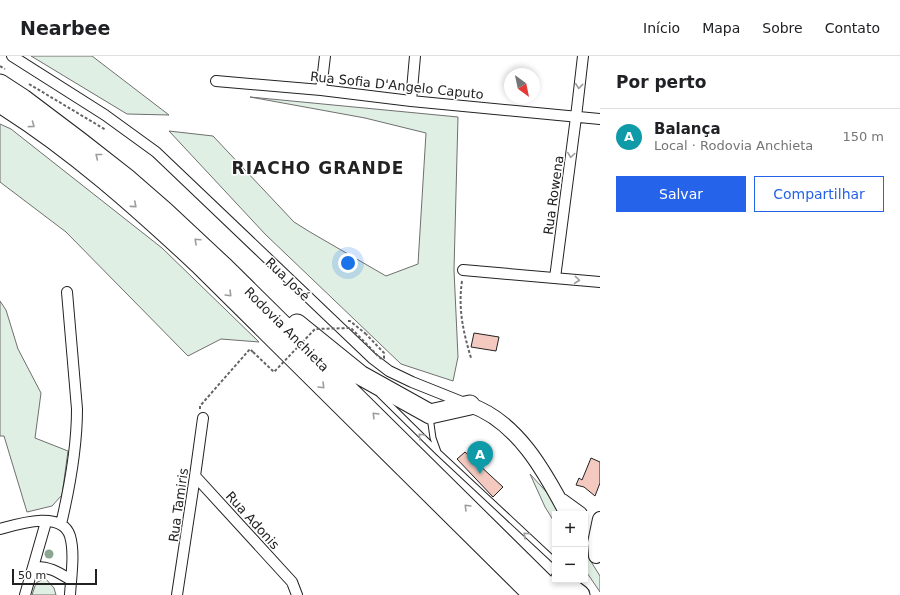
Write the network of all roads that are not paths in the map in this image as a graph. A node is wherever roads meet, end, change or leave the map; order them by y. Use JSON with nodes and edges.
{"nodes":[{"id":1,"x":12,"y":56,"type":"edge"},
{"id":2,"x":325,"y":56,"type":"edge"},
{"id":3,"x":415,"y":56,"type":"edge"},
{"id":4,"x":583,"y":56,"type":"edge"},
{"id":5,"x":3,"y":77,"type":"edge"},
{"id":6,"x":216,"y":81,"type":"dead end"},
{"id":7,"x":321,"y":90,"type":"junction"},
{"id":8,"x":411,"y":101,"type":"junction"},
{"id":9,"x":0,"y":103,"type":"edge"},
{"id":10,"x":576,"y":117,"type":"junction"},
{"id":11,"x":600,"y":119,"type":"edge"},
{"id":12,"x":225,"y":268,"type":"junction"},
{"id":13,"x":463,"y":270,"type":"road end"},
{"id":14,"x":555,"y":278,"type":"junction"},
{"id":15,"x":600,"y":282,"type":"edge"},
{"id":16,"x":68,"y":292,"type":"dead end"},
{"id":17,"x":360,"y":375,"type":"junction"},
{"id":18,"x":470,"y":405,"type":"junction"},
{"id":19,"x":430,"y":414,"type":"junction"},
{"id":20,"x":202,"y":418,"type":"road end"},
{"id":21,"x":439,"y":453,"type":"junction"},
{"id":22,"x":195,"y":476,"type":"junction"},
{"id":23,"x":558,"y":498,"type":"junction"},
{"id":24,"x":565,"y":511,"type":"edge"},
{"id":25,"x":576,"y":511,"type":"edge"},
{"id":26,"x":600,"y":515,"type":"edge"},
{"id":27,"x":588,"y":516,"type":"edge"},
{"id":28,"x":600,"y":519,"type":"edge"},
{"id":29,"x":46,"y":522,"type":"junction"},
{"id":30,"x":61,"y":524,"type":"junction"},
{"id":31,"x":0,"y":529,"type":"edge"},
{"id":32,"x":495,"y":534,"type":"junction"},
{"id":33,"x":588,"y":545,"type":"edge"},
{"id":34,"x":552,"y":558,"type":"edge"},
{"id":35,"x":598,"y":560,"type":"edge"},
{"id":36,"x":502,"y":564,"type":"junction"},
{"id":37,"x":33,"y":567,"type":"junction"},
{"id":38,"x":552,"y":574,"type":"edge"},
{"id":39,"x":71,"y":580,"type":"junction"},
{"id":40,"x":564,"y":583,"type":"edge"},
{"id":41,"x":25,"y":595,"type":"edge"},
{"id":42,"x":70,"y":595,"type":"edge"},
{"id":43,"x":177,"y":595,"type":"edge"},
{"id":44,"x":297,"y":595,"type":"edge"},
{"id":45,"x":522,"y":595,"type":"edge"},
{"id":46,"x":533,"y":595,"type":"edge"},
{"id":47,"x":556,"y":595,"type":"edge"},
{"id":48,"x":580,"y":595,"type":"edge"}],
"edges":[{"from":1,"to":18,"type":"street","name":"Rua José"},
{"from":2,"to":7,"type":"street"},
{"from":3,"to":8,"type":"street"},
{"from":4,"to":10,"type":"street","name":"Rua Rowena","one_way":true},
{"from":12,"to":5,"type":"highway","name":"Rodovia Anchieta","one_way":true},
{"from":6,"to":7,"type":"street","name":"Rua Sofia D'Angelo Caputo"},
{"from":7,"to":8,"type":"street","name":"Rua Sofia D'Angelo Caputo"},
{"from":8,"to":10,"type":"street","name":"Rua Sofia D'Angelo Caputo"},
{"from":9,"to":36,"type":"highway","name":"Rodovia Anchieta","one_way":true},
{"from":10,"to":11,"type":"street","name":"Rua Sofia D'Angelo Caputo"},
{"from":10,"to":14,"type":"street","name":"Rua Rowena","one_way":true},
{"from":12,"to":17,"type":"highway"},
{"from":32,"to":12,"type":"highway","name":"Rodovia Anchieta","one_way":true},
{"from":13,"to":14,"type":"street"},
{"from":14,"to":15,"type":"street","one_way":true},
{"from":16,"to":30,"type":"street"},
{"from":17,"to":19,"type":"highway"},
{"from":21,"to":17,"type":"lane","one_way":true},
{"from":18,"to":19,"type":"highway"},
{"from":18,"to":23,"type":"main road","name":"Rua José"},
{"from":19,"to":21,"type":"lane"},
{"from":20,"to":22,"type":"street","name":"Rua Tamiris"},
{"from":34,"to":21,"type":"lane","one_way":true},
{"from":22,"to":43,"type":"street","name":"Rua Tamiris"},
{"from":22,"to":44,"type":"street","name":"Rua Adonis"},
{"from":23,"to":24,"type":"main road","name":"Rua José"},
{"from":23,"to":25,"type":"main road","name":"Rua José"},
{"from":26,"to":27,"type":"main road"},
{"from":28,"to":35,"type":"main road"},
{"from":29,"to":30,"type":"street"},
{"from":29,"to":31,"type":"street"},
{"from":29,"to":37,"type":"street"},
{"from":30,"to":39,"type":"street"},
{"from":32,"to":38,"type":"highway"},
{"from":32,"to":47,"type":"highway","name":"Rodovia Anchieta"},
{"from":33,"to":35,"type":"main road"},
{"from":36,"to":45,"type":"highway"},
{"from":36,"to":46,"type":"highway","name":"Rodovia Anchieta"},
{"from":37,"to":39,"type":"street"},
{"from":37,"to":41,"type":"street"},
{"from":39,"to":42,"type":"street"},
{"from":40,"to":48,"type":"highway"}]}
